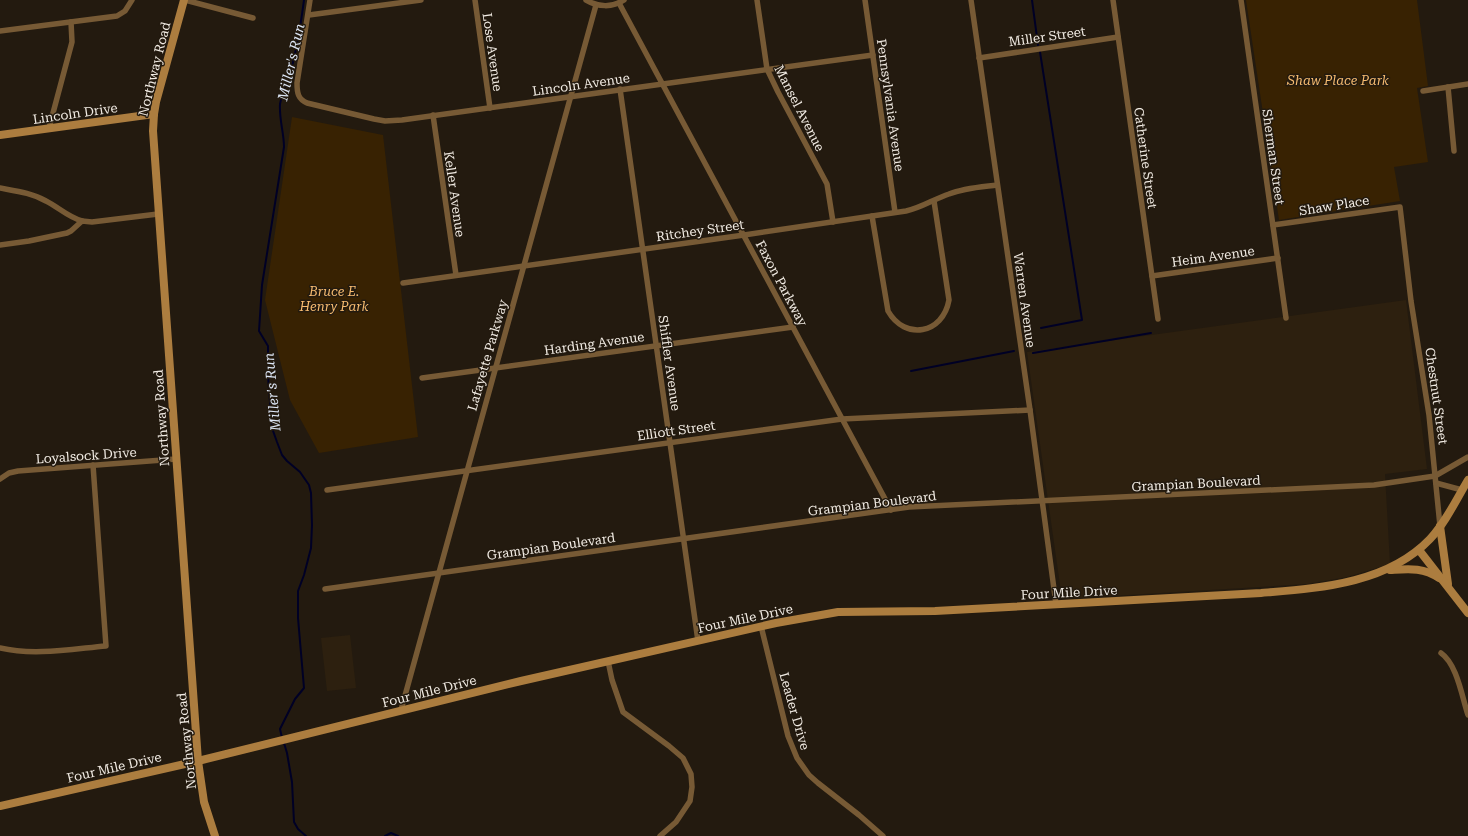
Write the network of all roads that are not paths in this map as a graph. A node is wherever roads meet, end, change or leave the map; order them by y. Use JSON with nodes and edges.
{"nodes":[{"id":1,"x":132,"y":0,"type":"edge"},
{"id":2,"x":185,"y":0,"type":"edge"},
{"id":3,"x":310,"y":0,"type":"edge"},
{"id":4,"x":421,"y":0,"type":"edge"},
{"id":5,"x":475,"y":0,"type":"edge"},
{"id":6,"x":586,"y":0,"type":"edge"},
{"id":7,"x":757,"y":0,"type":"edge"},
{"id":8,"x":865,"y":0,"type":"edge"},
{"id":9,"x":970,"y":0,"type":"edge"},
{"id":10,"x":1113,"y":0,"type":"edge"},
{"id":11,"x":1240,"y":0,"type":"edge"},
{"id":12,"x":622,"y":2,"type":"edge"},
{"id":13,"x":596,"y":5,"type":"junction"},
{"id":14,"x":309,"y":15,"type":"junction"},
{"id":15,"x":253,"y":18,"type":"dead end"},
{"id":16,"x":71,"y":22,"type":"junction"},
{"id":17,"x":0,"y":32,"type":"edge"},
{"id":18,"x":1118,"y":37,"type":"junction"},
{"id":19,"x":873,"y":55,"type":"junction"},
{"id":20,"x":979,"y":58,"type":"junction"},
{"id":21,"x":767,"y":69,"type":"junction"},
{"id":22,"x":663,"y":83,"type":"junction"},
{"id":23,"x":1468,"y":84,"type":"edge"},
{"id":24,"x":1448,"y":87,"type":"junction"},
{"id":25,"x":620,"y":89,"type":"junction"},
{"id":26,"x":1423,"y":91,"type":"dead end"},
{"id":27,"x":570,"y":97,"type":"junction"},
{"id":28,"x":490,"y":108,"type":"junction"},
{"id":29,"x":154,"y":114,"type":"junction"},
{"id":30,"x":433,"y":115,"type":"junction"},
{"id":31,"x":49,"y":128,"type":"junction"},
{"id":32,"x":0,"y":135,"type":"edge"},
{"id":33,"x":1454,"y":151,"type":"dead end"},
{"id":34,"x":997,"y":185,"type":"junction"},
{"id":35,"x":0,"y":188,"type":"edge"},
{"id":36,"x":934,"y":201,"type":"junction"},
{"id":37,"x":1400,"y":207,"type":"joint"},
{"id":38,"x":895,"y":212,"type":"junction"},
{"id":39,"x":158,"y":214,"type":"junction"},
{"id":40,"x":872,"y":216,"type":"junction"},
{"id":41,"x":82,"y":221,"type":"junction"},
{"id":42,"x":833,"y":222,"type":"junction"},
{"id":43,"x":1272,"y":225,"type":"junction"},
{"id":44,"x":744,"y":235,"type":"junction"},
{"id":45,"x":0,"y":245,"type":"edge"},
{"id":46,"x":643,"y":249,"type":"junction"},
{"id":47,"x":1278,"y":258,"type":"junction"},
{"id":48,"x":523,"y":266,"type":"junction"},
{"id":49,"x":456,"y":275,"type":"junction"},
{"id":50,"x":1152,"y":276,"type":"junction"},
{"id":51,"x":403,"y":283,"type":"dead end"},
{"id":52,"x":1286,"y":318,"type":"dead end"},
{"id":53,"x":1158,"y":319,"type":"dead end"},
{"id":54,"x":792,"y":327,"type":"junction"},
{"id":55,"x":656,"y":346,"type":"junction"},
{"id":56,"x":495,"y":369,"type":"junction"},
{"id":57,"x":422,"y":378,"type":"dead end"},
{"id":58,"x":1030,"y":410,"type":"junction"},
{"id":59,"x":842,"y":418,"type":"junction"},
{"id":60,"x":670,"y":443,"type":"junction"},
{"id":61,"x":1468,"y":457,"type":"edge"},
{"id":62,"x":176,"y":459,"type":"junction"},
{"id":63,"x":93,"y":465,"type":"junction"},
{"id":64,"x":466,"y":471,"type":"junction"},
{"id":65,"x":1435,"y":476,"type":"junction"},
{"id":66,"x":0,"y":479,"type":"edge"},
{"id":67,"x":1468,"y":480,"type":"edge"},
{"id":68,"x":1436,"y":483,"type":"junction"},
{"id":69,"x":327,"y":490,"type":"dead end"},
{"id":70,"x":1462,"y":490,"type":"junction"},
{"id":71,"x":1042,"y":501,"type":"junction"},
{"id":72,"x":891,"y":510,"type":"junction"},
{"id":73,"x":1440,"y":526,"type":"junction"},
{"id":74,"x":683,"y":539,"type":"junction"},
{"id":75,"x":1419,"y":550,"type":"junction"},
{"id":76,"x":1384,"y":571,"type":"junction"},
{"id":77,"x":438,"y":573,"type":"junction"},
{"id":78,"x":1449,"y":588,"type":"junction"},
{"id":79,"x":325,"y":589,"type":"dead end"},
{"id":80,"x":1056,"y":604,"type":"junction"},
{"id":81,"x":1468,"y":613,"type":"edge"},
{"id":82,"x":761,"y":626,"type":"junction"},
{"id":83,"x":698,"y":641,"type":"junction"},
{"id":84,"x":0,"y":648,"type":"edge"},
{"id":85,"x":1441,"y":653,"type":"dead end"},
{"id":86,"x":608,"y":661,"type":"junction"},
{"id":87,"x":401,"y":710,"type":"junction"},
{"id":88,"x":1468,"y":715,"type":"edge"},
{"id":89,"x":198,"y":761,"type":"junction"},
{"id":90,"x":0,"y":806,"type":"edge"},
{"id":91,"x":215,"y":836,"type":"edge"},
{"id":92,"x":660,"y":836,"type":"edge"},
{"id":93,"x":883,"y":836,"type":"edge"}],
"edges":[{"from":1,"to":16,"type":"street"},
{"from":2,"to":15,"type":"street"},
{"from":2,"to":29,"type":"street","name":"Northway Road"},
{"from":3,"to":14,"type":"street"},
{"from":4,"to":14,"type":"street"},
{"from":5,"to":28,"type":"street","name":"Lose Avenue"},
{"from":6,"to":13,"type":"street"},
{"from":7,"to":21,"type":"street","name":"Mansel Avenue"},
{"from":8,"to":19,"type":"street","name":"Pennsylvania Avenue"},
{"from":9,"to":20,"type":"street","name":"Warren Avenue"},
{"from":10,"to":18,"type":"street","name":"Catherine Street"},
{"from":11,"to":43,"type":"street","name":"Sherman Street"},
{"from":12,"to":13,"type":"street"},
{"from":12,"to":22,"type":"street","name":"Faxon Parkway"},
{"from":13,"to":27,"type":"street","name":"Lafayette Parkway"},
{"from":14,"to":30,"type":"street","name":"Lincoln Avenue"},
{"from":16,"to":17,"type":"street"},
{"from":16,"to":31,"type":"street"},
{"from":18,"to":20,"type":"street","name":"Miller Street"},
{"from":18,"to":50,"type":"street","name":"Catherine Street"},
{"from":19,"to":21,"type":"street","name":"Lincoln Avenue"},
{"from":19,"to":38,"type":"street","name":"Pennsylvania Avenue"},
{"from":20,"to":34,"type":"street","name":"Warren Avenue"},
{"from":21,"to":22,"type":"street","name":"Lincoln Avenue"},
{"from":21,"to":42,"type":"street","name":"Mansel Avenue"},
{"from":22,"to":25,"type":"street","name":"Lincoln Avenue"},
{"from":22,"to":44,"type":"street","name":"Faxon Parkway"},
{"from":23,"to":24,"type":"street"},
{"from":24,"to":26,"type":"street"},
{"from":24,"to":33,"type":"street"},
{"from":25,"to":27,"type":"street","name":"Lincoln Avenue"},
{"from":25,"to":46,"type":"street","name":"Shiffler Avenue"},
{"from":27,"to":28,"type":"street","name":"Lincoln Avenue"},
{"from":27,"to":48,"type":"street","name":"Lafayette Parkway"},
{"from":28,"to":30,"type":"street","name":"Lincoln Avenue"},
{"from":29,"to":31,"type":"street","name":"Lincoln Drive"},
{"from":29,"to":39,"type":"street","name":"Northway Road"},
{"from":30,"to":49,"type":"street","name":"Keller Avenue"},
{"from":31,"to":32,"type":"street","name":"Lincoln Drive"},
{"from":34,"to":36,"type":"street","name":"Ritchey Street"},
{"from":34,"to":58,"type":"street","name":"Warren Avenue"},
{"from":35,"to":41,"type":"street"},
{"from":36,"to":38,"type":"street","name":"Ritchey Street"},
{"from":36,"to":40,"type":"street"},
{"from":37,"to":43,"type":"street","name":"Shaw Place"},
{"from":37,"to":65,"type":"street","name":"Chestnut Street"},
{"from":38,"to":40,"type":"street","name":"Ritchey Street"},
{"from":39,"to":41,"type":"street"},
{"from":39,"to":62,"type":"street","name":"Northway Road"},
{"from":40,"to":42,"type":"street","name":"Ritchey Street"},
{"from":41,"to":45,"type":"street"},
{"from":42,"to":44,"type":"street","name":"Ritchey Street"},
{"from":43,"to":47,"type":"street","name":"Sherman Street"},
{"from":44,"to":46,"type":"street","name":"Ritchey Street"},
{"from":44,"to":54,"type":"street","name":"Faxon Parkway"},
{"from":46,"to":48,"type":"street","name":"Ritchey Street"},
{"from":46,"to":55,"type":"street","name":"Shiffler Avenue"},
{"from":47,"to":50,"type":"street","name":"Heim Avenue"},
{"from":47,"to":52,"type":"street","name":"Sherman Street"},
{"from":48,"to":49,"type":"street","name":"Ritchey Street"},
{"from":48,"to":56,"type":"street","name":"Lafayette Parkway"},
{"from":49,"to":51,"type":"street","name":"Ritchey Street"},
{"from":50,"to":53,"type":"street","name":"Catherine Street"},
{"from":54,"to":55,"type":"street","name":"Harding Avenue"},
{"from":54,"to":59,"type":"street","name":"Faxon Parkway"},
{"from":55,"to":56,"type":"street","name":"Harding Avenue"},
{"from":55,"to":60,"type":"street","name":"Shiffler Avenue"},
{"from":56,"to":57,"type":"street","name":"Harding Avenue"},
{"from":56,"to":64,"type":"street","name":"Lafayette Parkway"},
{"from":58,"to":59,"type":"street","name":"Elliott Street"},
{"from":58,"to":71,"type":"street","name":"Warren Avenue"},
{"from":59,"to":60,"type":"street","name":"Elliott Street"},
{"from":59,"to":72,"type":"street","name":"Faxon Parkway"},
{"from":60,"to":64,"type":"street","name":"Elliott Street"},
{"from":60,"to":74,"type":"street","name":"Shiffler Avenue"},
{"from":61,"to":65,"type":"street","name":"Grampian Boulevard"},
{"from":62,"to":63,"type":"street","name":"Loyalsock Drive"},
{"from":62,"to":89,"type":"street","name":"Northway Road"},
{"from":63,"to":66,"type":"street","name":"Loyalsock Drive"},
{"from":63,"to":84,"type":"street"},
{"from":64,"to":69,"type":"street","name":"Elliott Street"},
{"from":64,"to":77,"type":"street","name":"Lafayette Parkway"},
{"from":65,"to":68,"type":"street","name":"Chestnut Street"},
{"from":65,"to":71,"type":"street","name":"Grampian Boulevard"},
{"from":67,"to":70,"type":"street","name":"Four Mile Drive"},
{"from":68,"to":70,"type":"street"},
{"from":68,"to":73,"type":"street","name":"Chestnut Street"},
{"from":70,"to":73,"type":"street","name":"Four Mile Drive"},
{"from":71,"to":72,"type":"street","name":"Grampian Boulevard"},
{"from":71,"to":80,"type":"street","name":"Warren Avenue"},
{"from":72,"to":74,"type":"street","name":"Grampian Boulevard"},
{"from":73,"to":75,"type":"street","name":"Four Mile Drive"},
{"from":73,"to":78,"type":"street","name":"Chestnut Street"},
{"from":74,"to":77,"type":"street","name":"Grampian Boulevard"},
{"from":74,"to":83,"type":"street","name":"Shiffler Avenue"},
{"from":75,"to":76,"type":"street","name":"Four Mile Drive"},
{"from":75,"to":78,"type":"street"},
{"from":76,"to":78,"type":"street"},
{"from":76,"to":80,"type":"street","name":"Four Mile Drive"},
{"from":77,"to":79,"type":"street","name":"Grampian Boulevard"},
{"from":77,"to":87,"type":"street","name":"Lafayette Parkway"},
{"from":78,"to":81,"type":"street"},
{"from":80,"to":82,"type":"street","name":"Four Mile Drive"},
{"from":82,"to":83,"type":"street","name":"Four Mile Drive"},
{"from":82,"to":93,"type":"street","name":"Leader Drive"},
{"from":83,"to":86,"type":"street","name":"Four Mile Drive"},
{"from":85,"to":88,"type":"street"},
{"from":86,"to":87,"type":"street","name":"Four Mile Drive"},
{"from":86,"to":92,"type":"street"},
{"from":87,"to":89,"type":"street","name":"Four Mile Drive"},
{"from":89,"to":90,"type":"street","name":"Four Mile Drive"},
{"from":89,"to":91,"type":"street","name":"Northway Road"}]}
